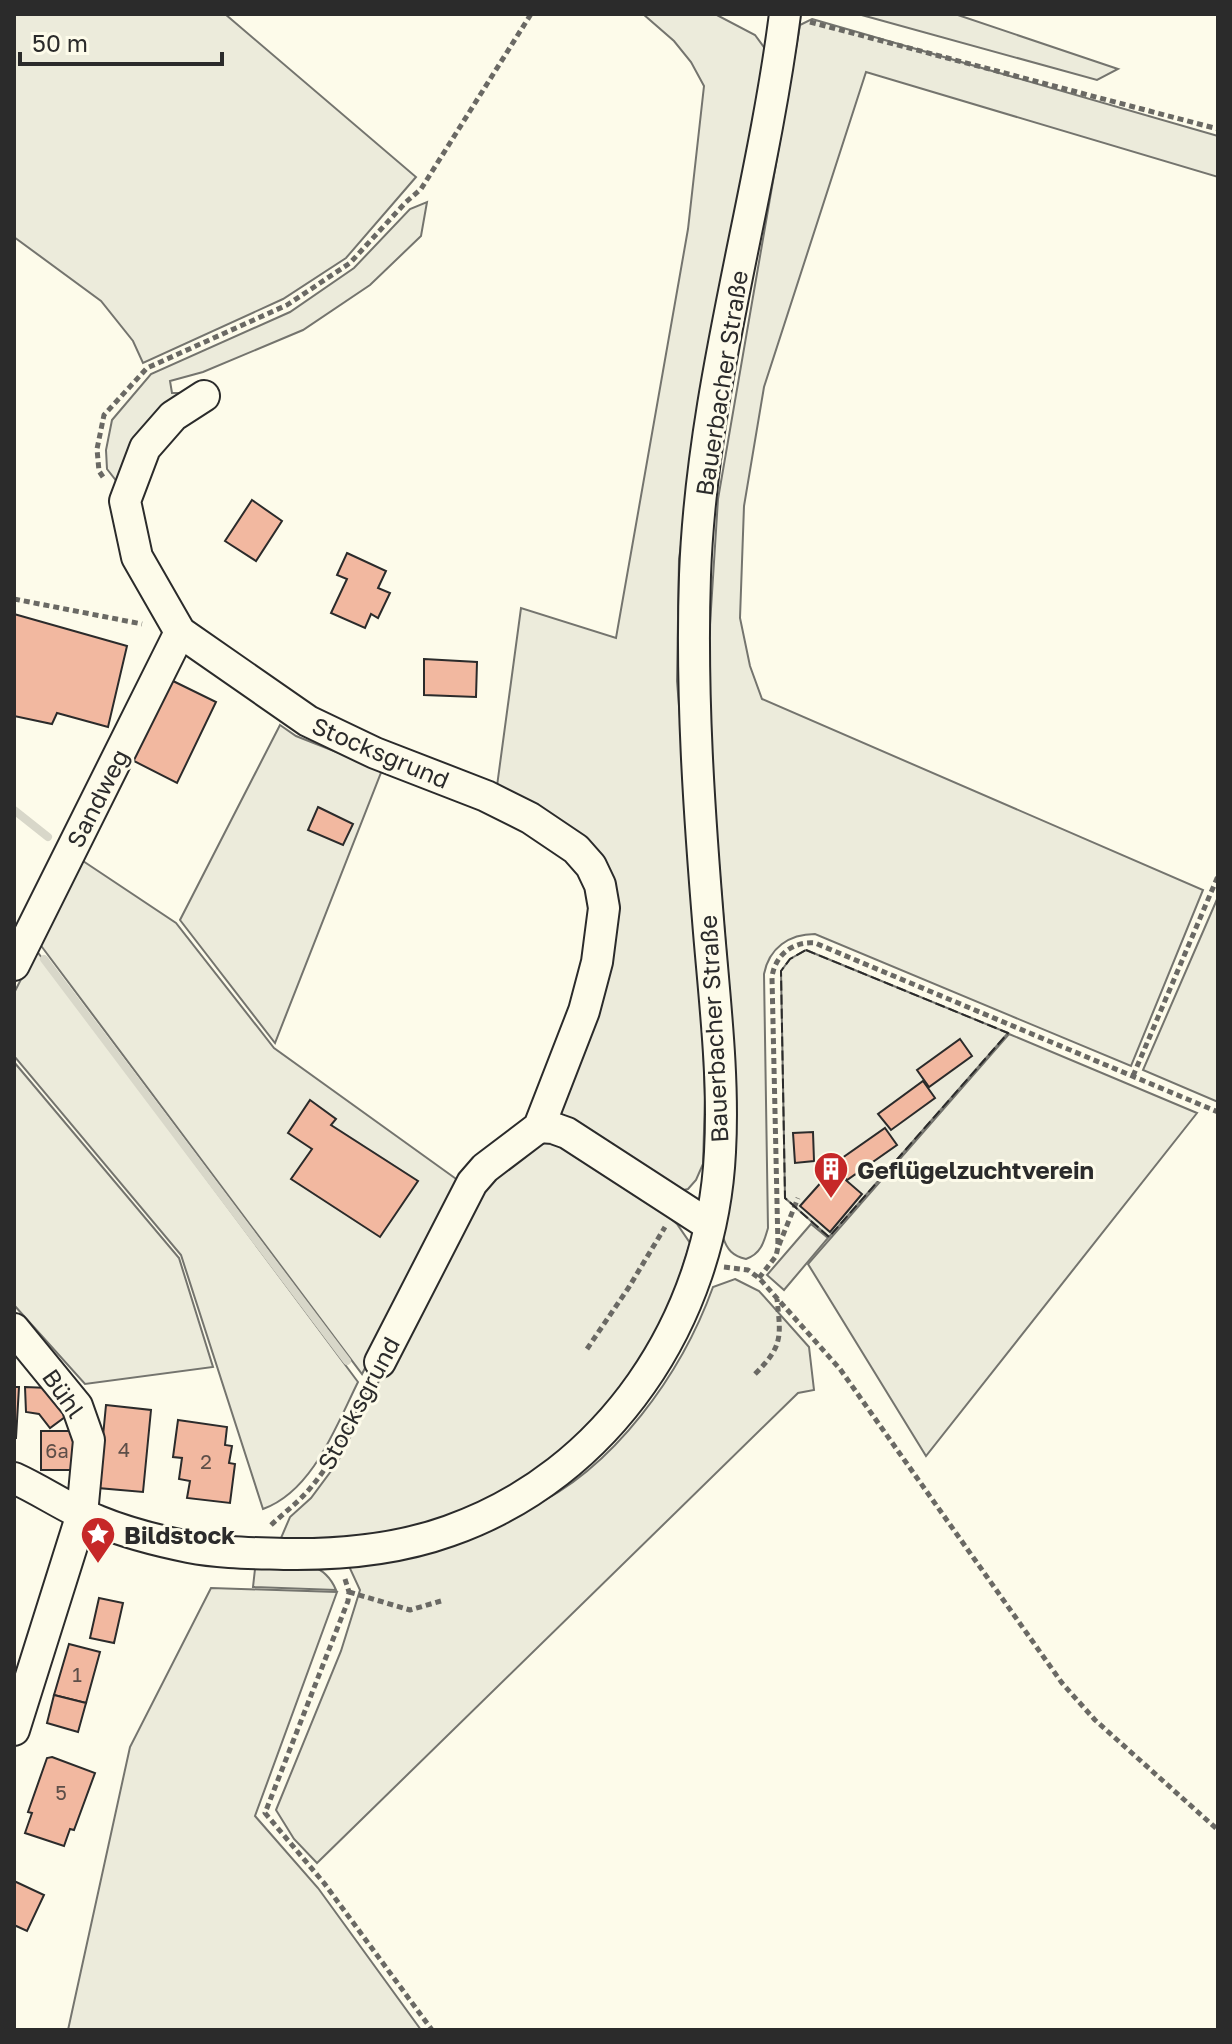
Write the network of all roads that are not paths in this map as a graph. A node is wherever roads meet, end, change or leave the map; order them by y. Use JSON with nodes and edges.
{"nodes":[{"id":1,"x":785,"y":15,"type":"edge"},
{"id":2,"x":204,"y":396,"type":"dead end"},
{"id":3,"x":180,"y":632,"type":"junction"},
{"id":4,"x":14,"y":965,"type":"edge"},
{"id":5,"x":539,"y":1127,"type":"junction"},
{"id":6,"x":709,"y":1225,"type":"junction"},
{"id":7,"x":14,"y":1329,"type":"edge"},
{"id":8,"x":380,"y":1362,"type":"road end"},
{"id":9,"x":14,"y":1478,"type":"edge"},
{"id":10,"x":82,"y":1514,"type":"junction"},
{"id":11,"x":14,"y":1730,"type":"edge"}],
"edges":[{"from":1,"to":6,"type":"street","name":"Bauerbacher Straße"},
{"from":2,"to":3,"type":"street","name":"Stocksgrund"},
{"from":3,"to":4,"type":"street","name":"Sandweg"},
{"from":3,"to":5,"type":"street","name":"Stocksgrund"},
{"from":5,"to":6,"type":"street"},
{"from":5,"to":8,"type":"street","name":"Stocksgrund"},
{"from":6,"to":10,"type":"street","name":"Bauerbacher Straße"},
{"from":7,"to":10,"type":"street","name":"Bühl"},
{"from":9,"to":10,"type":"street","name":"Bauerbacher Straße"},
{"from":10,"to":11,"type":"street","name":"Bühl"}]}
